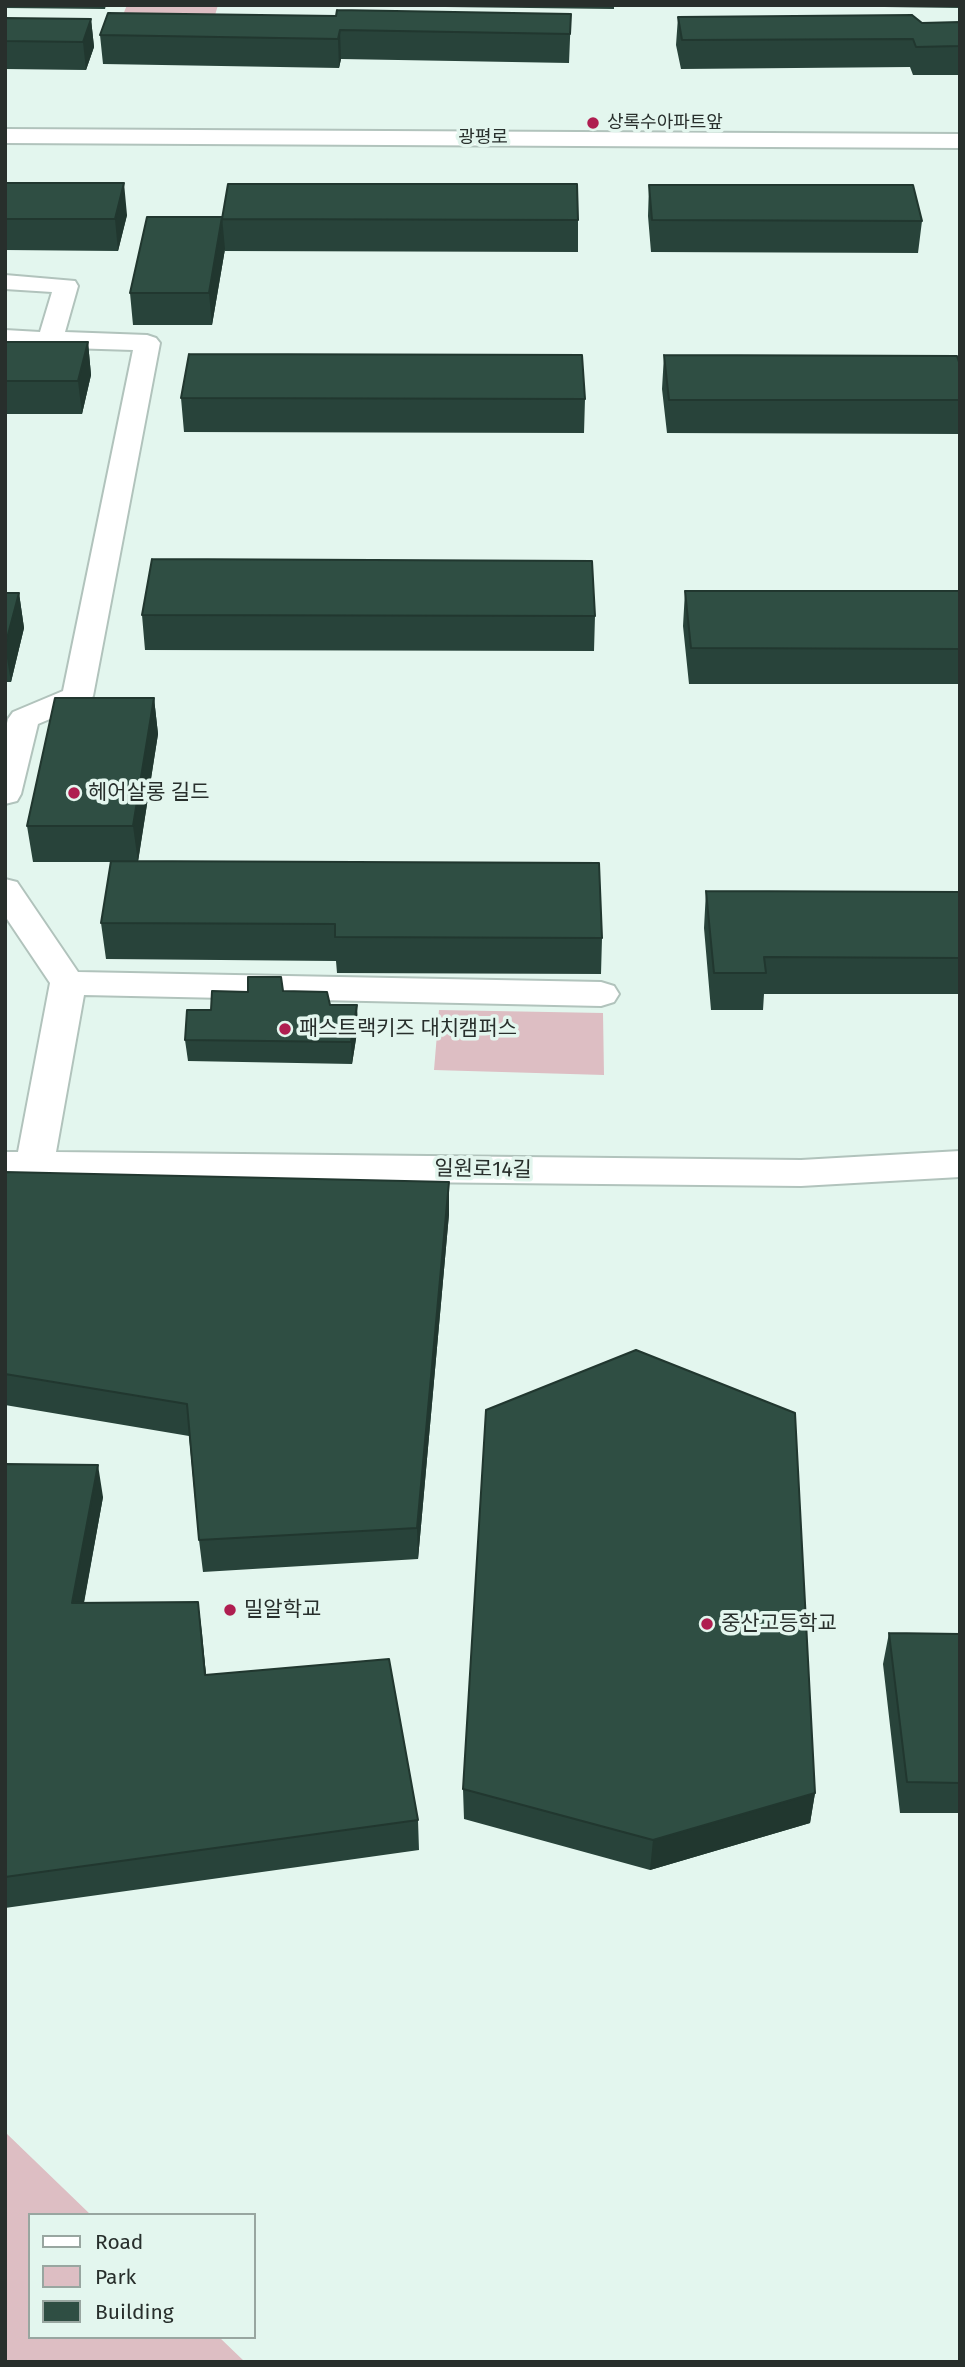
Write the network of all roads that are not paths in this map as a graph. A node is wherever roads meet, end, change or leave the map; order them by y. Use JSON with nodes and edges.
{"nodes":[{"id":1,"x":5,"y":136,"type":"edge"},
{"id":2,"x":960,"y":141,"type":"edge"},
{"id":3,"x":5,"y":282,"type":"edge"},
{"id":4,"x":5,"y":338,"type":"edge"},
{"id":5,"x":50,"y":340,"type":"junction"},
{"id":6,"x":5,"y":794,"type":"edge"},
{"id":7,"x":6,"y":892,"type":"edge"},
{"id":8,"x":68,"y":983,"type":"junction"},
{"id":9,"x":601,"y":994,"type":"dead end"},
{"id":10,"x":960,"y":1164,"type":"edge"},
{"id":11,"x":20,"y":1165,"type":"edge"}],
"edges":[{"from":1,"to":2,"type":"street","name":"광평로"},
{"from":3,"to":5,"type":"street"},
{"from":4,"to":5,"type":"street"},
{"from":5,"to":6,"type":"street"},
{"from":7,"to":8,"type":"street"},
{"from":8,"to":9,"type":"street"},
{"from":8,"to":11,"type":"street"},
{"from":10,"to":11,"type":"street","name":"일원로14길"}]}
